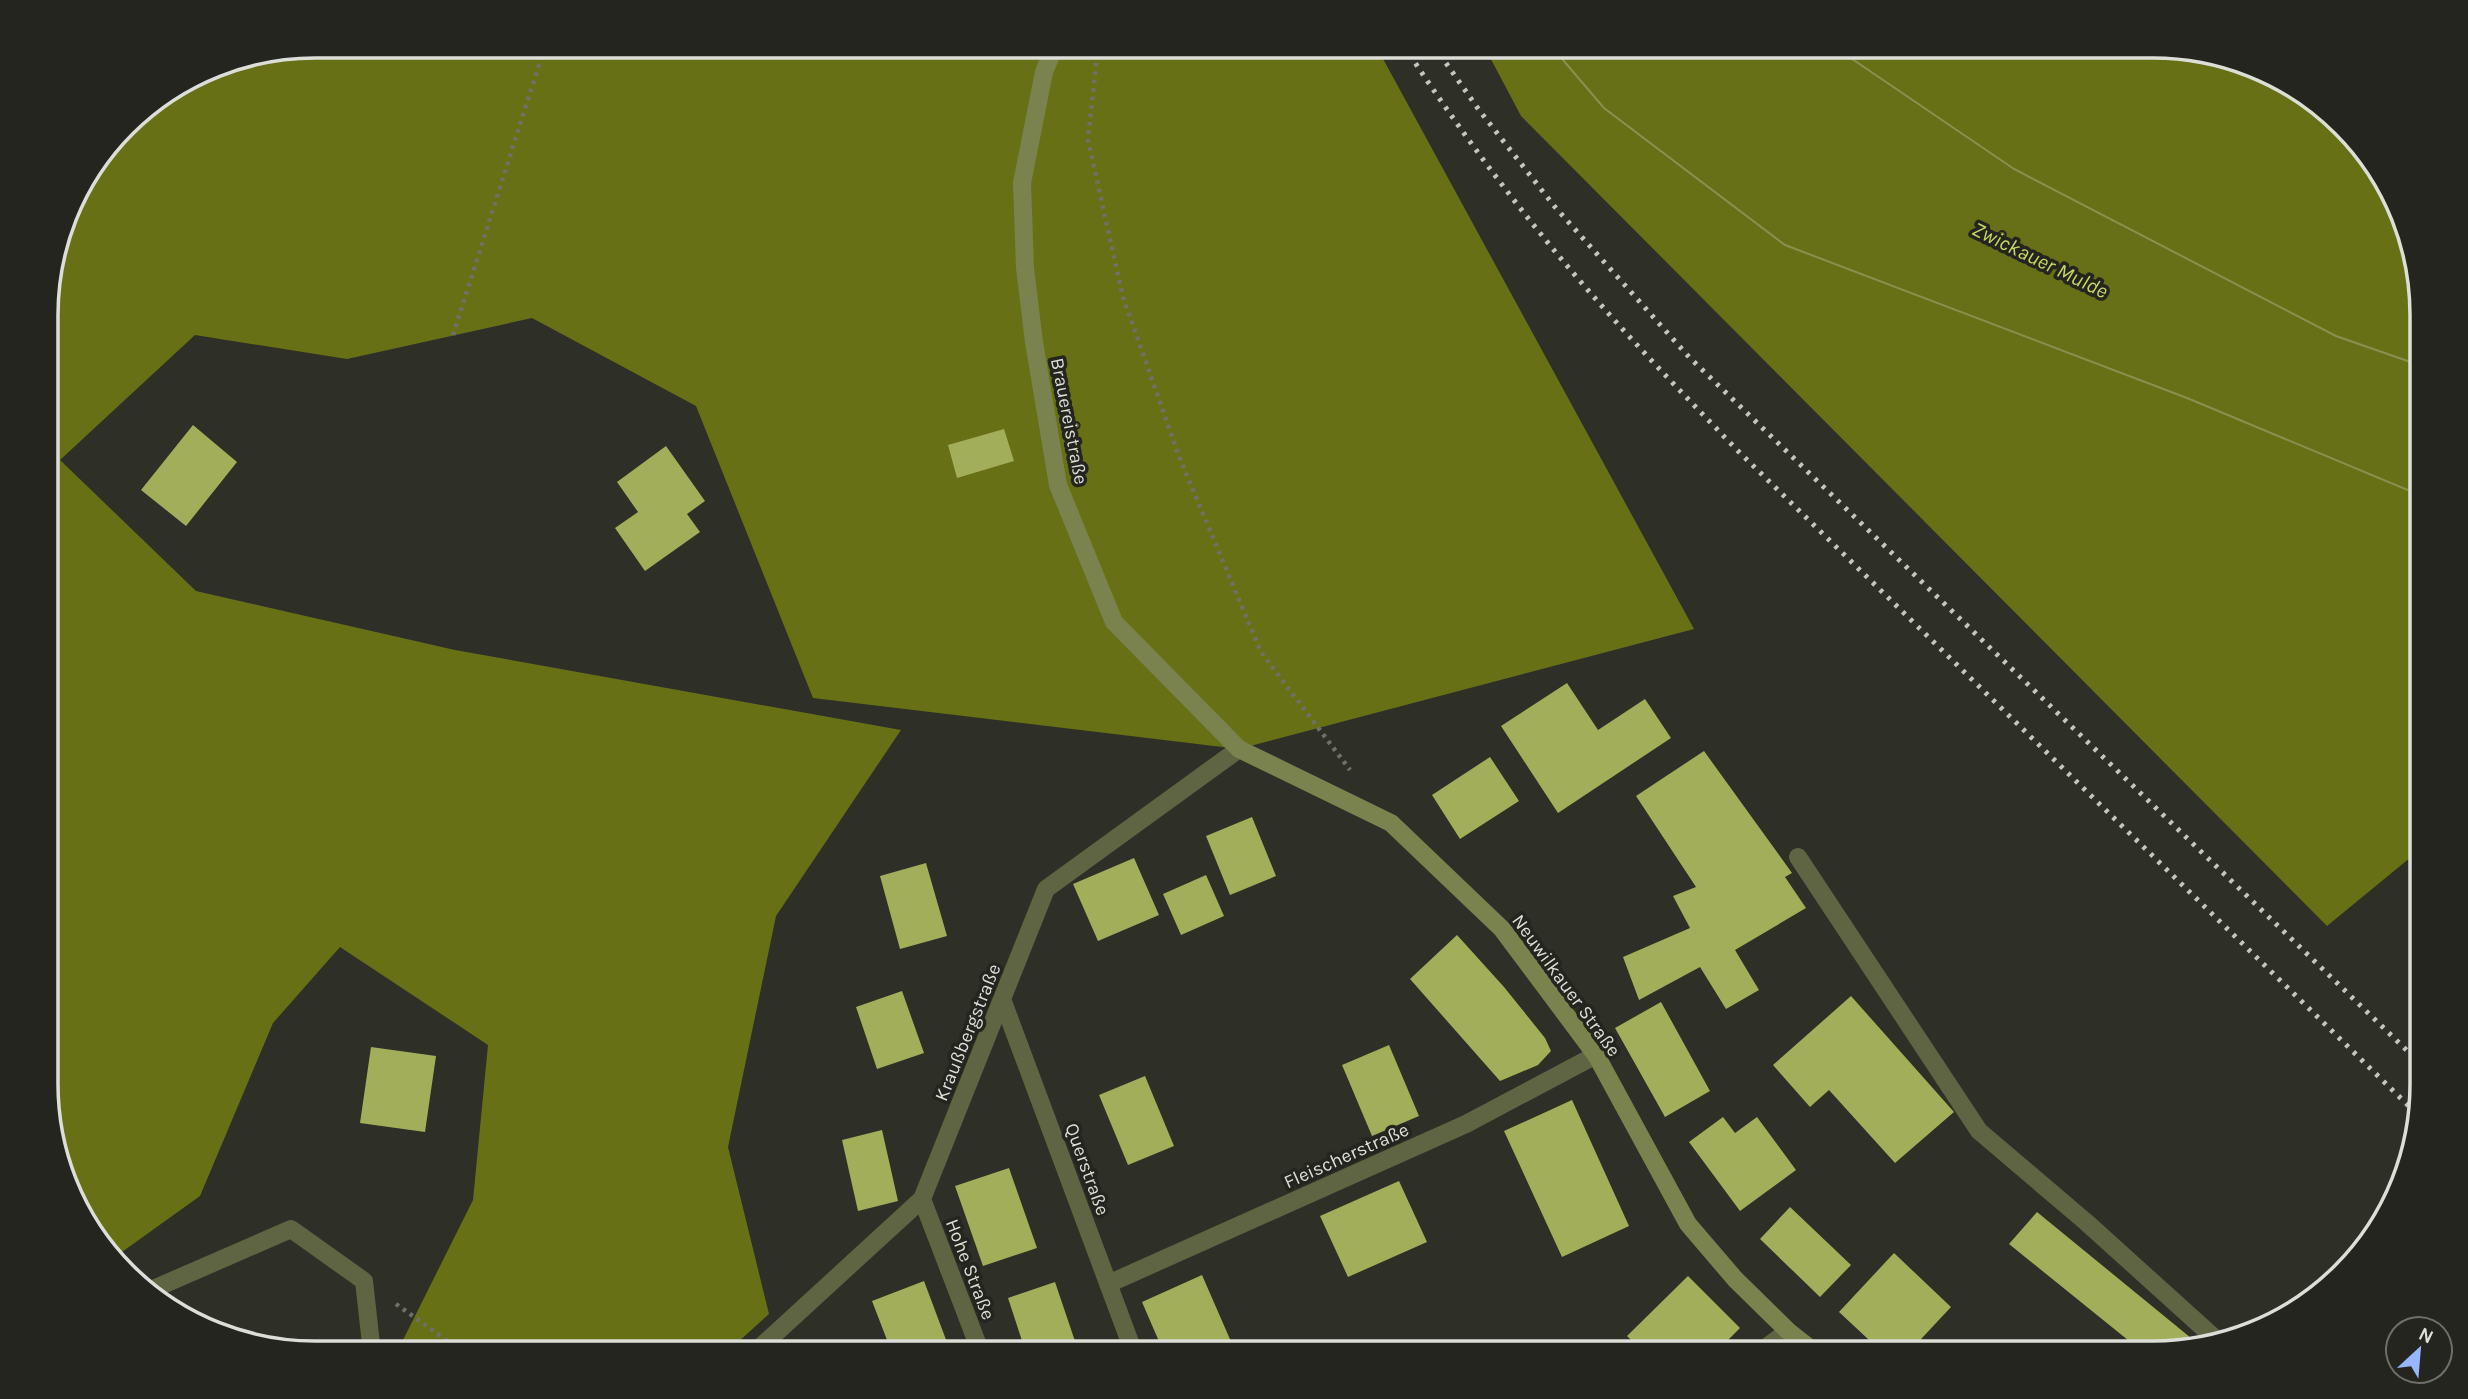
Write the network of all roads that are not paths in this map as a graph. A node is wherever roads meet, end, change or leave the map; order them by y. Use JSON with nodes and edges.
{"nodes":[{"id":1,"x":1050,"y":58,"type":"edge"},
{"id":2,"x":1239,"y":749,"type":"junction"},
{"id":3,"x":1798,"y":857,"type":"dead end"},
{"id":4,"x":1002,"y":999,"type":"junction"},
{"id":5,"x":1596,"y":1055,"type":"junction"},
{"id":6,"x":922,"y":1199,"type":"junction"},
{"id":7,"x":1108,"y":1284,"type":"junction"},
{"id":8,"x":157,"y":1287,"type":"edge"},
{"id":9,"x":1788,"y":1331,"type":"junction"},
{"id":10,"x":2211,"y":1335,"type":"edge"},
{"id":11,"x":371,"y":1341,"type":"edge"},
{"id":12,"x":767,"y":1341,"type":"edge"},
{"id":13,"x":976,"y":1341,"type":"edge"},
{"id":14,"x":1129,"y":1341,"type":"edge"},
{"id":15,"x":1775,"y":1341,"type":"edge"},
{"id":16,"x":1801,"y":1341,"type":"edge"}],
"edges":[{"from":1,"to":2,"type":"street","name":"Brauereistraße"},
{"from":2,"to":4,"type":"street","name":"Kraußbergstraße"},
{"from":2,"to":5,"type":"street","name":"Neuwilkauer Straße"},
{"from":3,"to":10,"type":"street"},
{"from":4,"to":6,"type":"street","name":"Kraußbergstraße"},
{"from":4,"to":7,"type":"street","name":"Querstraße"},
{"from":5,"to":7,"type":"street","name":"Fleischerstraße"},
{"from":5,"to":9,"type":"street","name":"Neuwilkauer Straße"},
{"from":6,"to":12,"type":"street","name":"Kraußbergstraße"},
{"from":6,"to":13,"type":"street","name":"Hohe Straße"},
{"from":7,"to":14,"type":"street","name":"Querstraße"},
{"from":8,"to":11,"type":"street"},
{"from":9,"to":15,"type":"street"},
{"from":9,"to":16,"type":"street","name":"Neuwilkauer Straße"}]}
